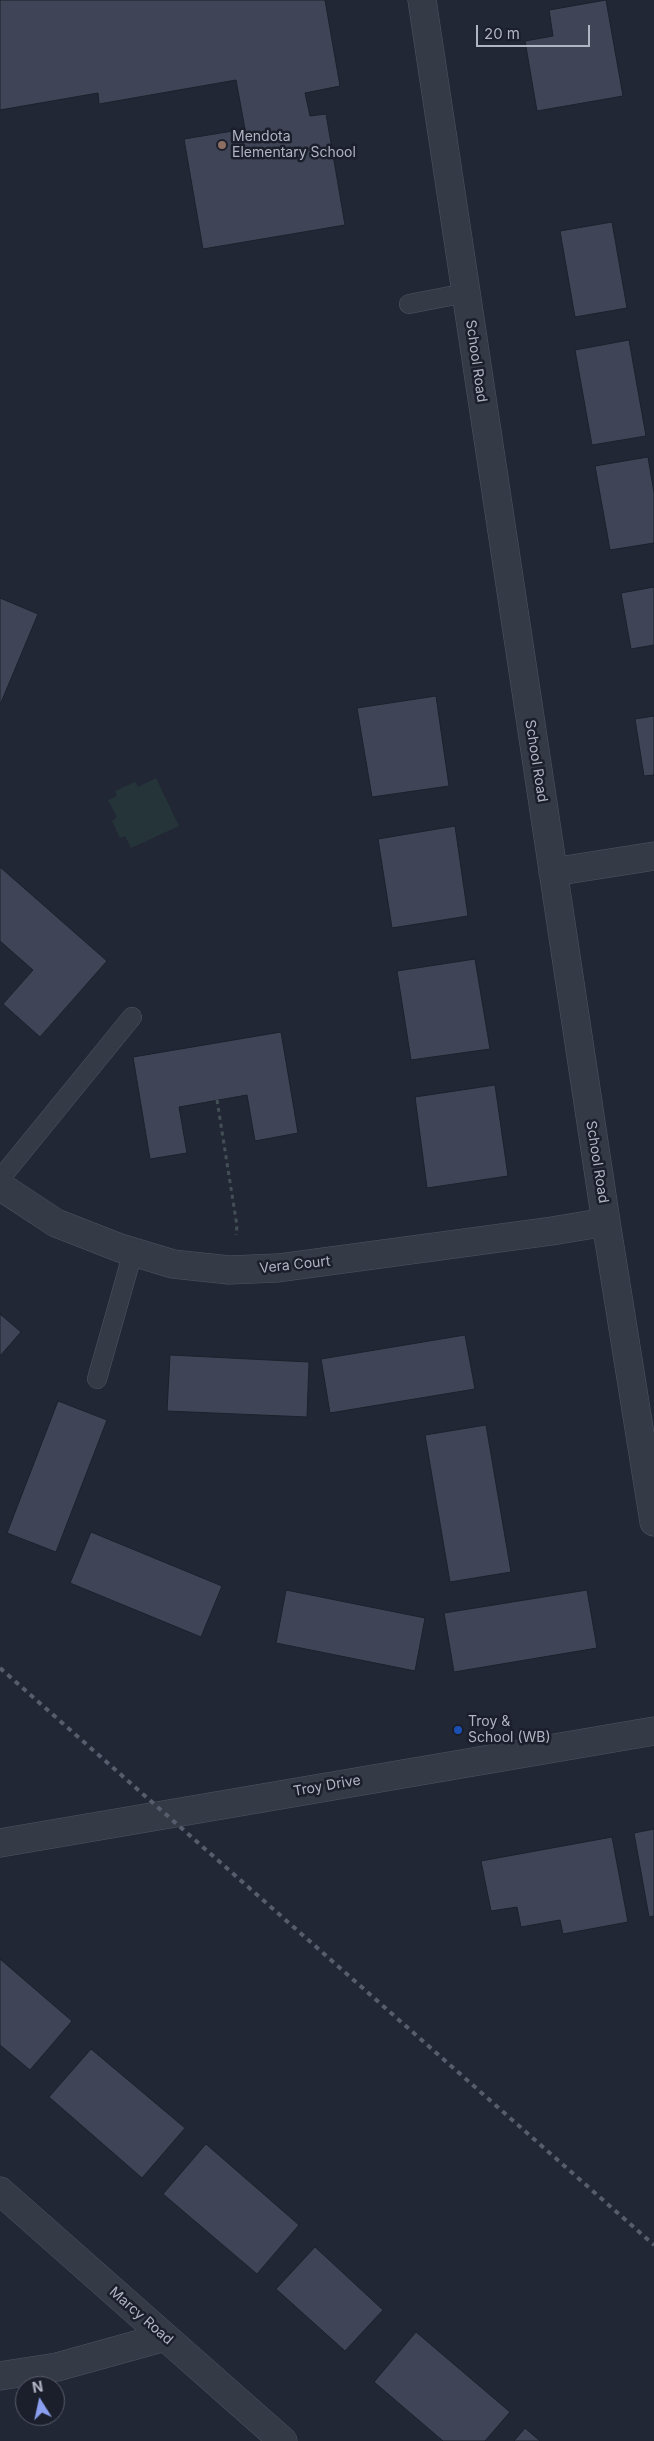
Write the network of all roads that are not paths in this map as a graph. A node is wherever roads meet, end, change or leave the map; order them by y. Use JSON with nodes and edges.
{"nodes":[{"id":1,"x":422,"y":0,"type":"edge"},
{"id":2,"x":466,"y":293,"type":"junction"},
{"id":3,"x":409,"y":304,"type":"dead end"},
{"id":4,"x":654,"y":856,"type":"edge"},
{"id":5,"x":553,"y":872,"type":"junction"},
{"id":6,"x":132,"y":1017,"type":"dead end"},
{"id":7,"x":0,"y":1179,"type":"edge"},
{"id":8,"x":0,"y":1186,"type":"edge"},
{"id":9,"x":606,"y":1222,"type":"junction"},
{"id":10,"x":134,"y":1252,"type":"junction"},
{"id":11,"x":97,"y":1379,"type":"dead end"},
{"id":12,"x":654,"y":1522,"type":"edge"},
{"id":13,"x":654,"y":1731,"type":"edge"},
{"id":14,"x":0,"y":1844,"type":"edge"},
{"id":15,"x":0,"y":2192,"type":"edge"},
{"id":16,"x":165,"y":2337,"type":"junction"},
{"id":17,"x":0,"y":2376,"type":"edge"},
{"id":18,"x":283,"y":2441,"type":"edge"}],
"edges":[{"from":1,"to":2,"type":"street","name":"School Road"},
{"from":2,"to":3,"type":"lane"},
{"from":2,"to":5,"type":"street","name":"School Road"},
{"from":4,"to":5,"type":"street"},
{"from":5,"to":9,"type":"street","name":"School Road"},
{"from":6,"to":7,"type":"lane"},
{"from":8,"to":10,"type":"street","name":"Vera Court"},
{"from":9,"to":10,"type":"street","name":"Vera Court"},
{"from":9,"to":12,"type":"street","name":"School Road"},
{"from":10,"to":11,"type":"lane"},
{"from":13,"to":14,"type":"street","name":"Troy Drive"},
{"from":15,"to":16,"type":"street","name":"Marcy Road"},
{"from":16,"to":17,"type":"street"},
{"from":16,"to":18,"type":"street","name":"Marcy Road"}]}
